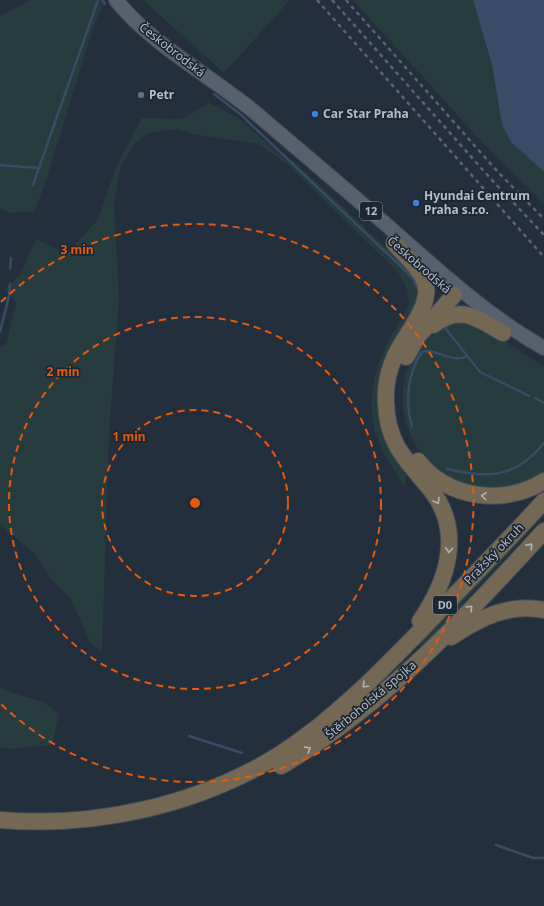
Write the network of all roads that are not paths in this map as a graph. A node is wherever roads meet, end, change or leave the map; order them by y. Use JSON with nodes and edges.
{"nodes":[{"id":1,"x":116,"y":0,"type":"edge"},
{"id":2,"x":288,"y":141,"type":"junction"},
{"id":3,"x":394,"y":242,"type":"junction"},
{"id":4,"x":453,"y":289,"type":"junction"},
{"id":5,"x":503,"y":333,"type":"junction"},
{"id":6,"x":544,"y":348,"type":"edge"},
{"id":7,"x":402,"y":352,"type":"junction"},
{"id":8,"x":544,"y":358,"type":"edge"},
{"id":9,"x":544,"y":481,"type":"edge"},
{"id":10,"x":544,"y":501,"type":"edge"},
{"id":11,"x":544,"y":531,"type":"edge"},
{"id":12,"x":544,"y":610,"type":"edge"},
{"id":13,"x":423,"y":656,"type":"junction"},
{"id":14,"x":394,"y":658,"type":"junction"},
{"id":15,"x":0,"y":820,"type":"edge"},
{"id":16,"x":77,"y":824,"type":"junction"},
{"id":17,"x":56,"y":826,"type":"junction"},
{"id":18,"x":0,"y":830,"type":"edge"}],
"edges":[{"from":1,"to":2,"type":"main road","name":"Českobrodská","number":"12"},
{"from":2,"to":3,"type":"main road","name":"Českobrodská","number":"12"},
{"from":2,"to":4,"type":"main road","name":"Českobrodská","number":"12"},
{"from":3,"to":4,"type":"main road","name":"Českobrodská","number":"12"},
{"from":3,"to":7,"type":"highway"},
{"from":4,"to":5,"type":"main road","name":"Českobrodská","number":"12"},
{"from":4,"to":6,"type":"main road","name":"Českobrodská","number":"12"},
{"from":4,"to":7,"type":"highway"},
{"from":5,"to":7,"type":"highway"},
{"from":5,"to":8,"type":"main road","name":"Českobrodská"},
{"from":9,"to":7,"type":"highway","one_way":true},
{"from":7,"to":14,"type":"highway","one_way":true},
{"from":10,"to":14,"type":"highway","name":"Pražský okruh","number":"D0"},
{"from":13,"to":11,"type":"highway","name":"Pražský okruh","number":"D0","one_way":true},
{"from":12,"to":13,"type":"highway"},
{"from":16,"to":13,"type":"highway","name":"Štěrboholská spojka","one_way":true},
{"from":14,"to":16,"type":"highway","name":"Štěrboholská spojka","one_way":true},
{"from":15,"to":17,"type":"highway","name":"Štěrboholská spojka"},
{"from":16,"to":17,"type":"highway","name":"Štěrboholská spojka"},
{"from":17,"to":18,"type":"highway","name":"Štěrboholská spojka"}]}
